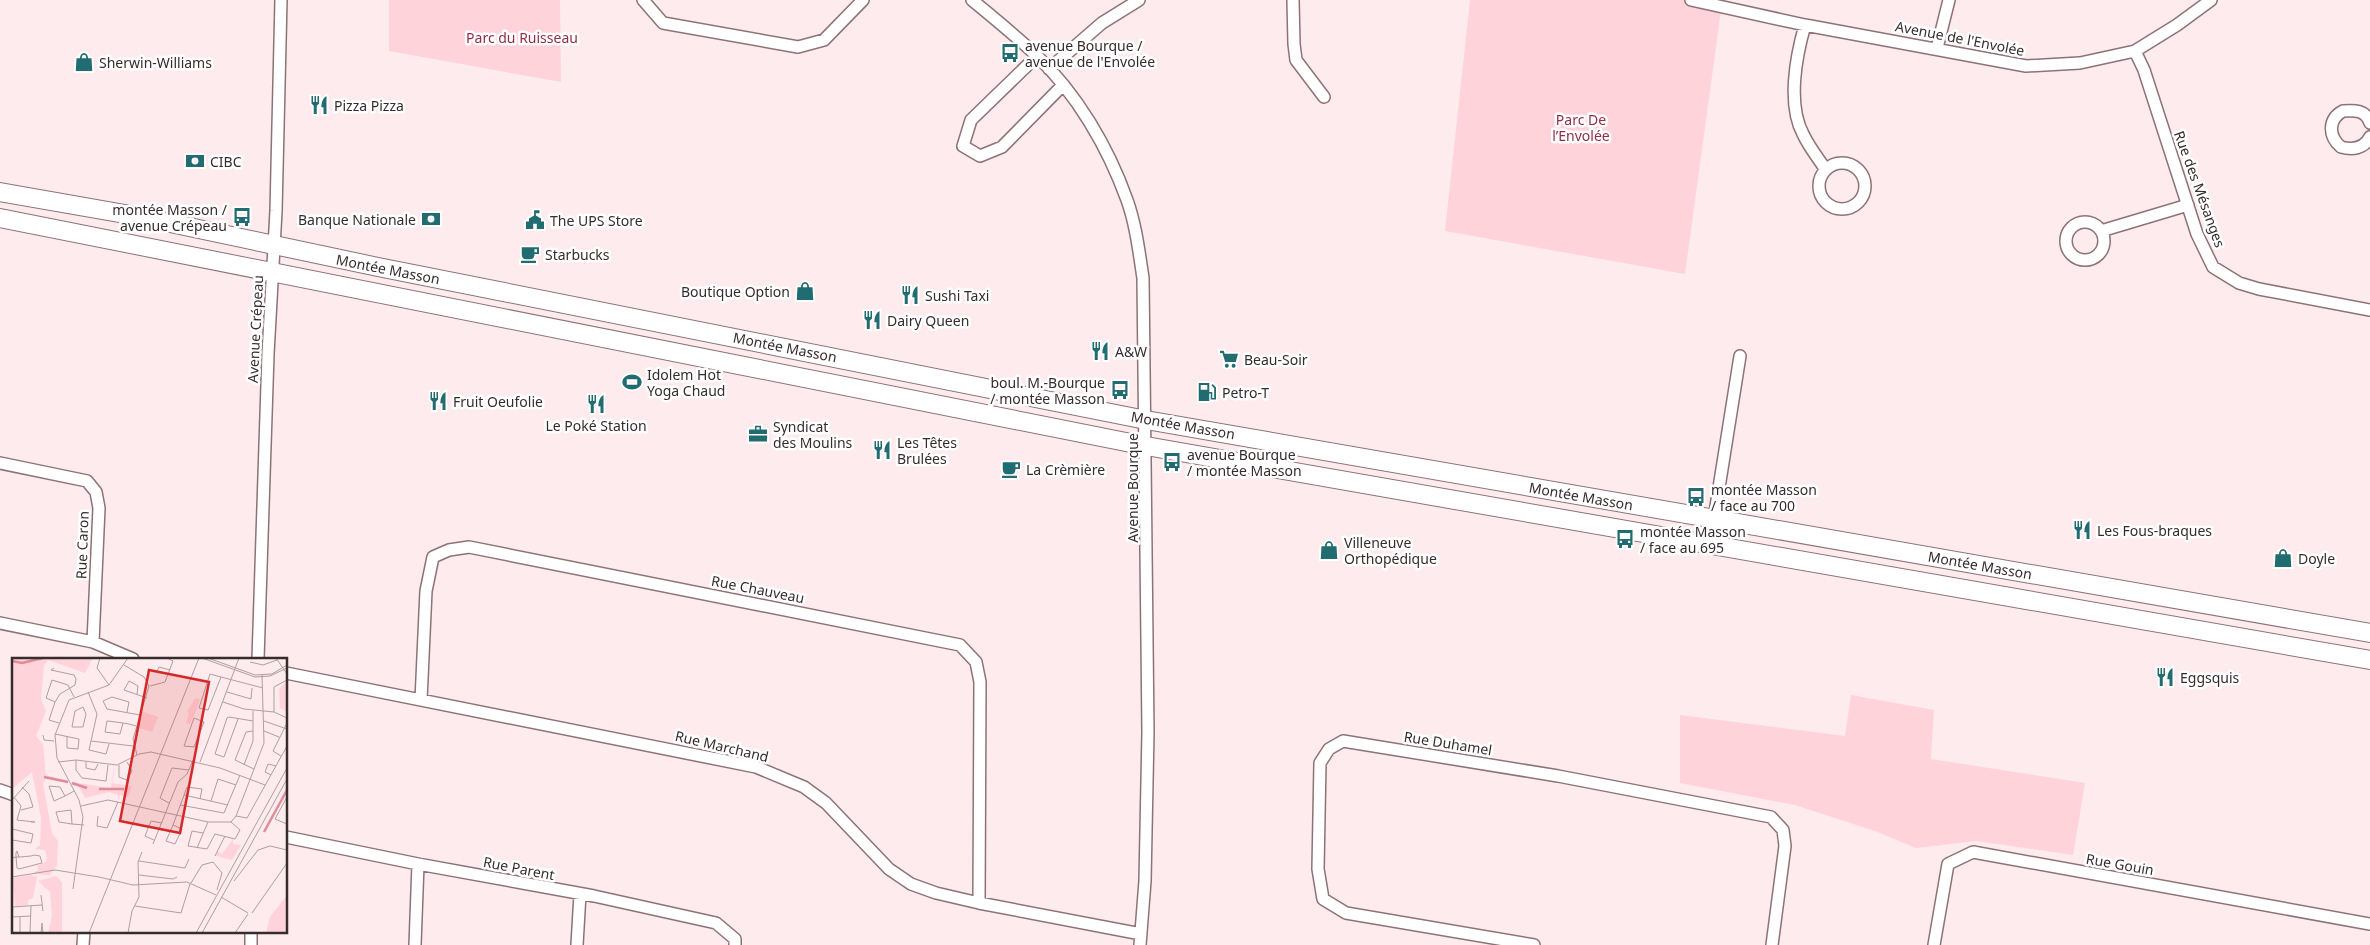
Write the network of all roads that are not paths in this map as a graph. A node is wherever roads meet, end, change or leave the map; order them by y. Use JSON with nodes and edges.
{"nodes":[{"id":1,"x":282,"y":0,"type":"edge"},
{"id":2,"x":643,"y":0,"type":"edge"},
{"id":3,"x":863,"y":0,"type":"edge"},
{"id":4,"x":972,"y":0,"type":"edge"},
{"id":5,"x":1139,"y":0,"type":"edge"},
{"id":6,"x":1293,"y":0,"type":"edge"},
{"id":7,"x":1691,"y":0,"type":"edge"},
{"id":8,"x":1949,"y":0,"type":"edge"},
{"id":9,"x":2211,"y":0,"type":"edge"},
{"id":10,"x":1805,"y":25,"type":"junction"},
{"id":11,"x":1937,"y":48,"type":"junction"},
{"id":12,"x":2134,"y":51,"type":"junction"},
{"id":13,"x":1037,"y":56,"type":"junction"},
{"id":14,"x":1049,"y":69,"type":"junction"},
{"id":15,"x":1062,"y":86,"type":"junction"},
{"id":16,"x":1324,"y":97,"type":"dead end"},
{"id":17,"x":2370,"y":123,"type":"edge"},
{"id":18,"x":2370,"y":137,"type":"edge"},
{"id":19,"x":1826,"y":170,"type":"junction"},
{"id":20,"x":0,"y":192,"type":"edge"},
{"id":21,"x":2188,"y":205,"type":"junction"},
{"id":22,"x":0,"y":218,"type":"edge"},
{"id":23,"x":2101,"y":230,"type":"dead end"},
{"id":24,"x":274,"y":246,"type":"junction"},
{"id":25,"x":273,"y":272,"type":"junction"},
{"id":26,"x":2370,"y":310,"type":"edge"},
{"id":27,"x":689,"y":329,"type":"junction"},
{"id":28,"x":684,"y":353,"type":"junction"},
{"id":29,"x":1740,"y":356,"type":"dead end"},
{"id":30,"x":1146,"y":420,"type":"junction"},
{"id":31,"x":1146,"y":446,"type":"junction"},
{"id":32,"x":0,"y":463,"type":"edge"},
{"id":33,"x":1714,"y":519,"type":"junction"},
{"id":34,"x":0,"y":623,"type":"edge"},
{"id":35,"x":2370,"y":633,"type":"edge"},
{"id":36,"x":93,"y":642,"type":"junction"},
{"id":37,"x":131,"y":658,"type":"edge"},
{"id":38,"x":258,"y":658,"type":"edge"},
{"id":39,"x":2370,"y":660,"type":"edge"},
{"id":40,"x":288,"y":674,"type":"edge"},
{"id":41,"x":421,"y":700,"type":"junction"},
{"id":42,"x":0,"y":790,"type":"edge"},
{"id":43,"x":12,"y":794,"type":"edge"},
{"id":44,"x":288,"y":837,"type":"edge"},
{"id":45,"x":418,"y":864,"type":"junction"},
{"id":46,"x":580,"y":894,"type":"junction"},
{"id":47,"x":979,"y":903,"type":"junction"},
{"id":48,"x":2370,"y":924,"type":"edge"},
{"id":49,"x":84,"y":932,"type":"edge"},
{"id":50,"x":251,"y":932,"type":"edge"},
{"id":51,"x":1140,"y":939,"type":"edge"},
{"id":52,"x":1507,"y":943,"type":"edge"},
{"id":53,"x":83,"y":945,"type":"edge"},
{"id":54,"x":251,"y":945,"type":"edge"},
{"id":55,"x":415,"y":945,"type":"edge"},
{"id":56,"x":577,"y":945,"type":"edge"},
{"id":57,"x":735,"y":945,"type":"edge"},
{"id":58,"x":1534,"y":945,"type":"edge"},
{"id":59,"x":1772,"y":945,"type":"edge"},
{"id":60,"x":1934,"y":945,"type":"edge"}],
"edges":[{"from":1,"to":24,"type":"street","name":"Avenue Crépeau"},
{"from":2,"to":3,"type":"street"},
{"from":4,"to":13,"type":"street","name":"Avenue Bourque"},
{"from":5,"to":14,"type":"street"},
{"from":6,"to":16,"type":"street"},
{"from":7,"to":10,"type":"street","name":"Avenue de l'Envolée"},
{"from":8,"to":11,"type":"street"},
{"from":9,"to":12,"type":"street","name":"Avenue de l'Envolée"},
{"from":10,"to":11,"type":"street","name":"Avenue de l'Envolée"},
{"from":10,"to":19,"type":"street"},
{"from":11,"to":12,"type":"street","name":"Avenue de l'Envolée"},
{"from":12,"to":21,"type":"street","name":"Rue des Mésanges"},
{"from":13,"to":14,"type":"street","name":"Avenue Bourque"},
{"from":13,"to":15,"type":"street"},
{"from":14,"to":15,"type":"street","name":"Avenue Bourque"},
{"from":15,"to":30,"type":"street","name":"Avenue Bourque"},
{"from":17,"to":18,"type":"street"},
{"from":19,"to":19,"type":"street"},
{"from":20,"to":24,"type":"main road","name":"Montée Masson"},
{"from":21,"to":23,"type":"street"},
{"from":21,"to":26,"type":"street","name":"Rue des Mésanges"},
{"from":22,"to":25,"type":"main road","name":"Montée Masson"},
{"from":24,"to":25,"type":"street","name":"Avenue Crépeau"},
{"from":24,"to":27,"type":"main road","name":"Montée Masson"},
{"from":25,"to":28,"type":"main road","name":"Montée Masson"},
{"from":25,"to":38,"type":"street","name":"Avenue Crépeau"},
{"from":27,"to":28,"type":"main road"},
{"from":27,"to":30,"type":"main road","name":"Montée Masson"},
{"from":28,"to":31,"type":"main road","name":"Montée Masson"},
{"from":29,"to":33,"type":"street"},
{"from":30,"to":31,"type":"street","name":"Avenue Bourque"},
{"from":30,"to":33,"type":"main road","name":"Montée Masson"},
{"from":31,"to":39,"type":"main road","name":"Montée Masson"},
{"from":31,"to":51,"type":"street","name":"Avenue Bourque"},
{"from":32,"to":36,"type":"street","name":"Rue Caron"},
{"from":33,"to":35,"type":"main road","name":"Montée Masson"},
{"from":34,"to":36,"type":"street"},
{"from":36,"to":37,"type":"street"},
{"from":40,"to":41,"type":"street","name":"Rue Marchand"},
{"from":41,"to":47,"type":"street","name":"Rue Marchand"},
{"from":41,"to":47,"type":"street","name":"Rue Chauveau"},
{"from":42,"to":43,"type":"street"},
{"from":44,"to":45,"type":"street","name":"Rue Parent"},
{"from":45,"to":46,"type":"street","name":"Rue Parent"},
{"from":45,"to":55,"type":"street"},
{"from":46,"to":56,"type":"street"},
{"from":46,"to":57,"type":"street","name":"Rue Parent"},
{"from":47,"to":51,"type":"street","name":"Rue Marchand"},
{"from":48,"to":60,"type":"street","name":"Rue Gouin"},
{"from":49,"to":53,"type":"street"},
{"from":50,"to":54,"type":"street"},
{"from":52,"to":58,"type":"street","name":"Rue Duhamel"},
{"from":52,"to":59,"type":"street","name":"Rue Duhamel"}]}
